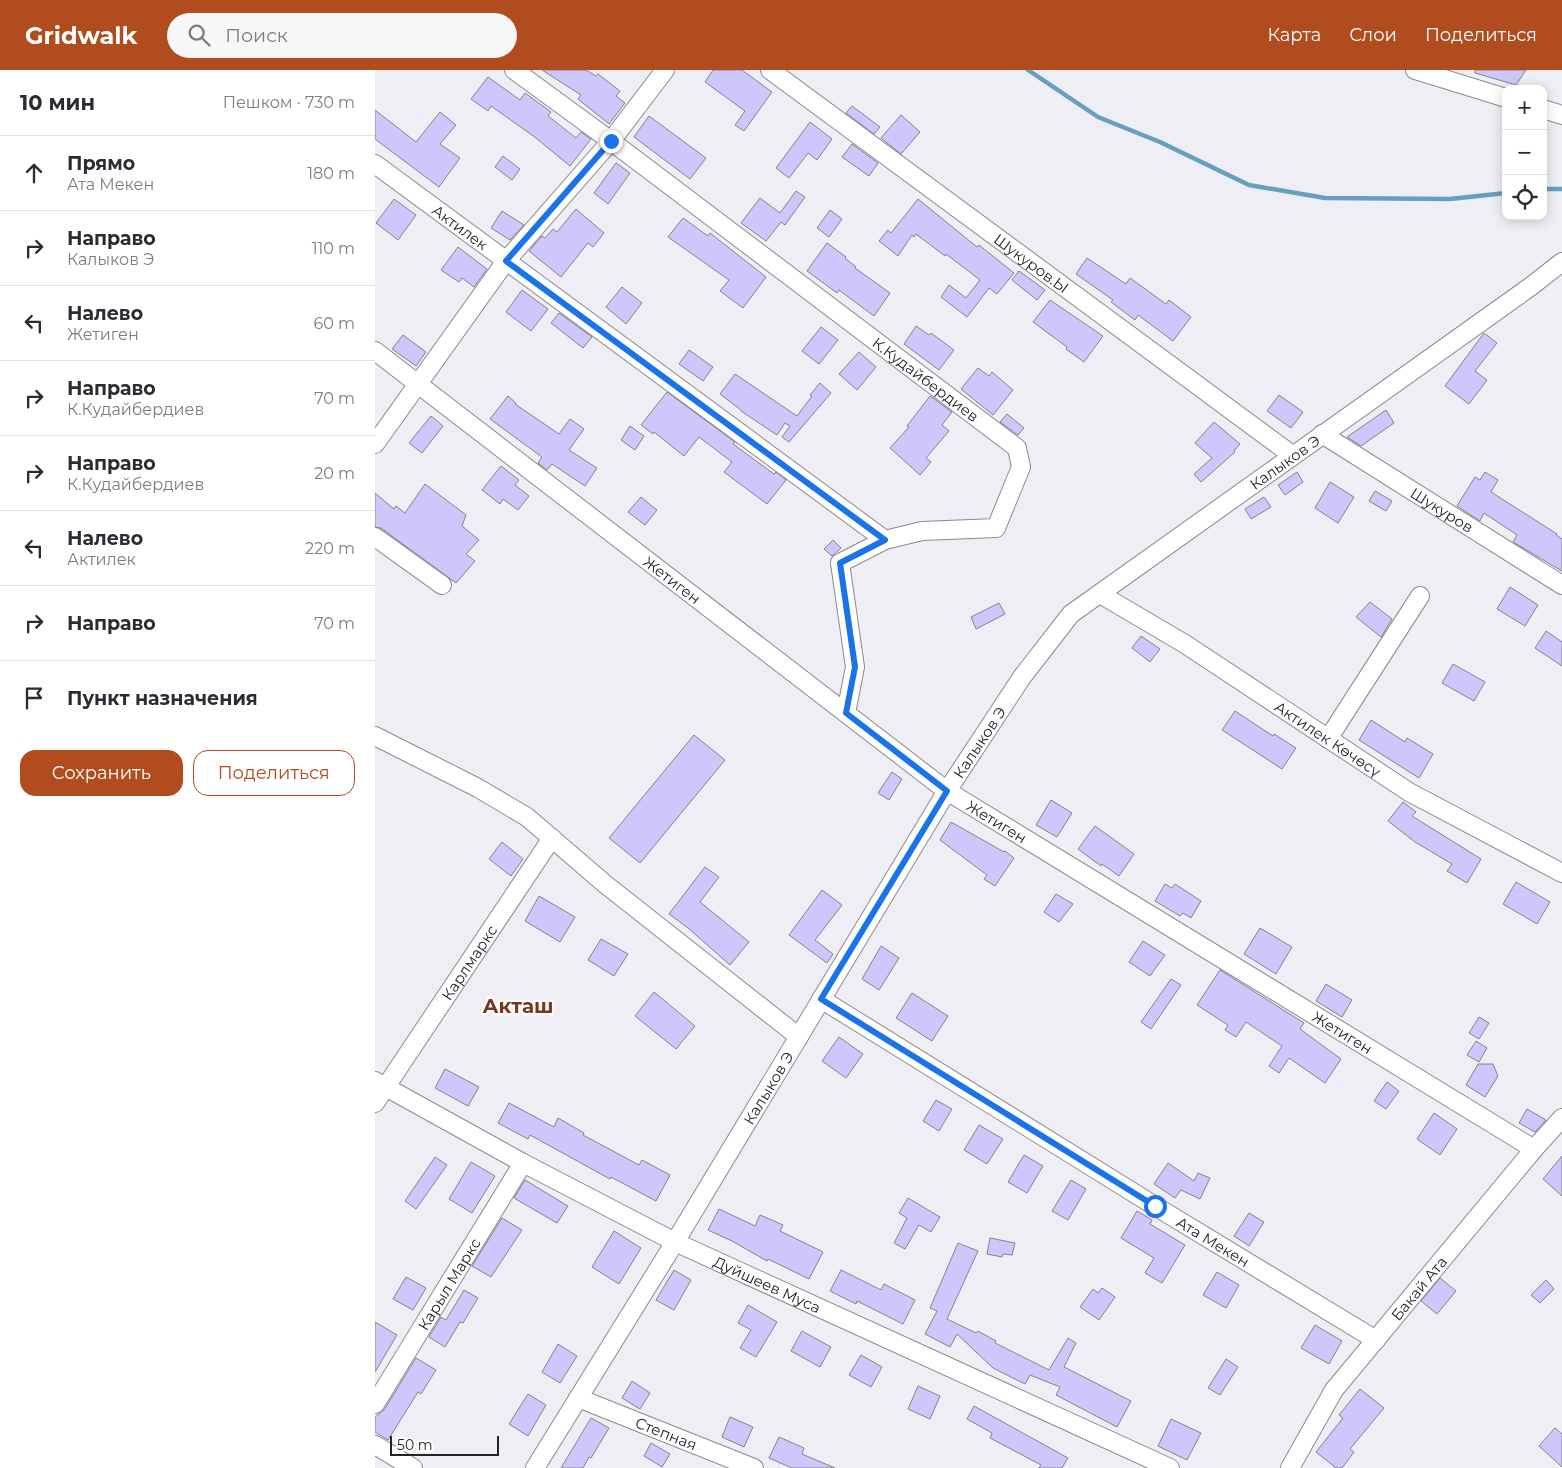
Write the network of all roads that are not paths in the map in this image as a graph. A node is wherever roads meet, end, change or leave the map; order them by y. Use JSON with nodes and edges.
{"nodes":[{"id":1,"x":514,"y":70,"type":"edge"},
{"id":2,"x":665,"y":70,"type":"edge"},
{"id":3,"x":770,"y":70,"type":"edge"},
{"id":4,"x":1415,"y":70,"type":"edge"},
{"id":5,"x":1502,"y":97,"type":"edge"},
{"id":6,"x":1547,"y":111,"type":"edge"},
{"id":7,"x":1562,"y":115,"type":"edge"},
{"id":8,"x":611,"y":141,"type":"junction"},
{"id":9,"x":375,"y":164,"type":"edge"},
{"id":10,"x":506,"y":261,"type":"junction"},
{"id":11,"x":1562,"y":262,"type":"edge"},
{"id":12,"x":375,"y":351,"type":"edge"},
{"id":13,"x":418,"y":384,"type":"junction"},
{"id":14,"x":1323,"y":434,"type":"junction"},
{"id":15,"x":375,"y":444,"type":"edge"},
{"id":16,"x":1292,"y":455,"type":"junction"},
{"id":17,"x":375,"y":536,"type":"edge"},
{"id":18,"x":885,"y":540,"type":"junction"},
{"id":19,"x":442,"y":585,"type":"dead end"},
{"id":20,"x":1562,"y":585,"type":"edge"},
{"id":21,"x":1100,"y":594,"type":"junction"},
{"id":22,"x":1420,"y":596,"type":"dead end"},
{"id":23,"x":846,"y":713,"type":"junction"},
{"id":24,"x":375,"y":736,"type":"edge"},
{"id":25,"x":1328,"y":739,"type":"junction"},
{"id":26,"x":947,"y":791,"type":"junction"},
{"id":27,"x":551,"y":838,"type":"junction"},
{"id":28,"x":1562,"y":873,"type":"edge"},
{"id":29,"x":821,"y":999,"type":"junction"},
{"id":30,"x":799,"y":1037,"type":"junction"},
{"id":31,"x":380,"y":1084,"type":"edge"},
{"id":32,"x":375,"y":1103,"type":"edge"},
{"id":33,"x":1562,"y":1118,"type":"edge"},
{"id":34,"x":1534,"y":1149,"type":"junction"},
{"id":35,"x":523,"y":1163,"type":"junction"},
{"id":36,"x":675,"y":1242,"type":"junction"},
{"id":37,"x":1375,"y":1340,"type":"junction"},
{"id":38,"x":578,"y":1398,"type":"junction"},
{"id":39,"x":375,"y":1404,"type":"edge"},
{"id":40,"x":375,"y":1445,"type":"edge"},
{"id":41,"x":413,"y":1468,"type":"edge"},
{"id":42,"x":535,"y":1468,"type":"edge"},
{"id":43,"x":754,"y":1468,"type":"edge"},
{"id":44,"x":1170,"y":1468,"type":"edge"},
{"id":45,"x":1289,"y":1468,"type":"edge"}],
"edges":[{"from":1,"to":8,"type":"street","name":"К.Кудайбердиев"},
{"from":2,"to":8,"type":"street"},
{"from":3,"to":16,"type":"street","name":"Шукуров.Ы"},
{"from":4,"to":5,"type":"street"},
{"from":6,"to":7,"type":"street"},
{"from":8,"to":10,"type":"street"},
{"from":8,"to":18,"type":"street","name":"К.Кудайбердиев"},
{"from":9,"to":10,"type":"street","name":"Актилек"},
{"from":10,"to":13,"type":"street"},
{"from":10,"to":18,"type":"street","name":"Актилек"},
{"from":11,"to":14,"type":"street","name":"Калыков Э"},
{"from":12,"to":13,"type":"street","name":"Жетиген"},
{"from":13,"to":15,"type":"street"},
{"from":13,"to":23,"type":"street","name":"Жетиген"},
{"from":14,"to":16,"type":"street","name":"Калыков Э"},
{"from":14,"to":20,"type":"street","name":"Шукуров"},
{"from":16,"to":21,"type":"street","name":"Калыков Э"},
{"from":17,"to":19,"type":"street"},
{"from":18,"to":23,"type":"street","name":"К.Кудайбердиев"},
{"from":21,"to":25,"type":"street","name":"Актилек Көчөсү"},
{"from":21,"to":26,"type":"street","name":"Калыков Э"},
{"from":22,"to":25,"type":"street"},
{"from":23,"to":26,"type":"street","name":"Жетиген"},
{"from":24,"to":27,"type":"street"},
{"from":25,"to":28,"type":"street","name":"Актилек Көчөсү"},
{"from":26,"to":29,"type":"street","name":"Калыков Э"},
{"from":26,"to":34,"type":"street","name":"Жетиген"},
{"from":27,"to":30,"type":"street"},
{"from":27,"to":31,"type":"street","name":"Карлмаркс"},
{"from":29,"to":30,"type":"street","name":"Калыков Э"},
{"from":29,"to":37,"type":"street","name":"Ата Мекен"},
{"from":30,"to":36,"type":"street","name":"Калыков Э"},
{"from":31,"to":32,"type":"street","name":"Карлмаркс"},
{"from":31,"to":35,"type":"street","name":"Дуйшеев Муса"},
{"from":33,"to":34,"type":"street","name":"Бакай Ата"},
{"from":34,"to":37,"type":"street","name":"Бакай Ата"},
{"from":35,"to":36,"type":"street","name":"Дуйшеев Муса"},
{"from":35,"to":39,"type":"street","name":"Карыл Маркс"},
{"from":36,"to":38,"type":"street","name":"Калыков Э"},
{"from":36,"to":44,"type":"street","name":"Дуйшеев Муса"},
{"from":37,"to":45,"type":"street","name":"Бакай Ата"},
{"from":38,"to":42,"type":"street","name":"Калыков Э"},
{"from":38,"to":43,"type":"street","name":"Степная"},
{"from":40,"to":41,"type":"street"}]}
